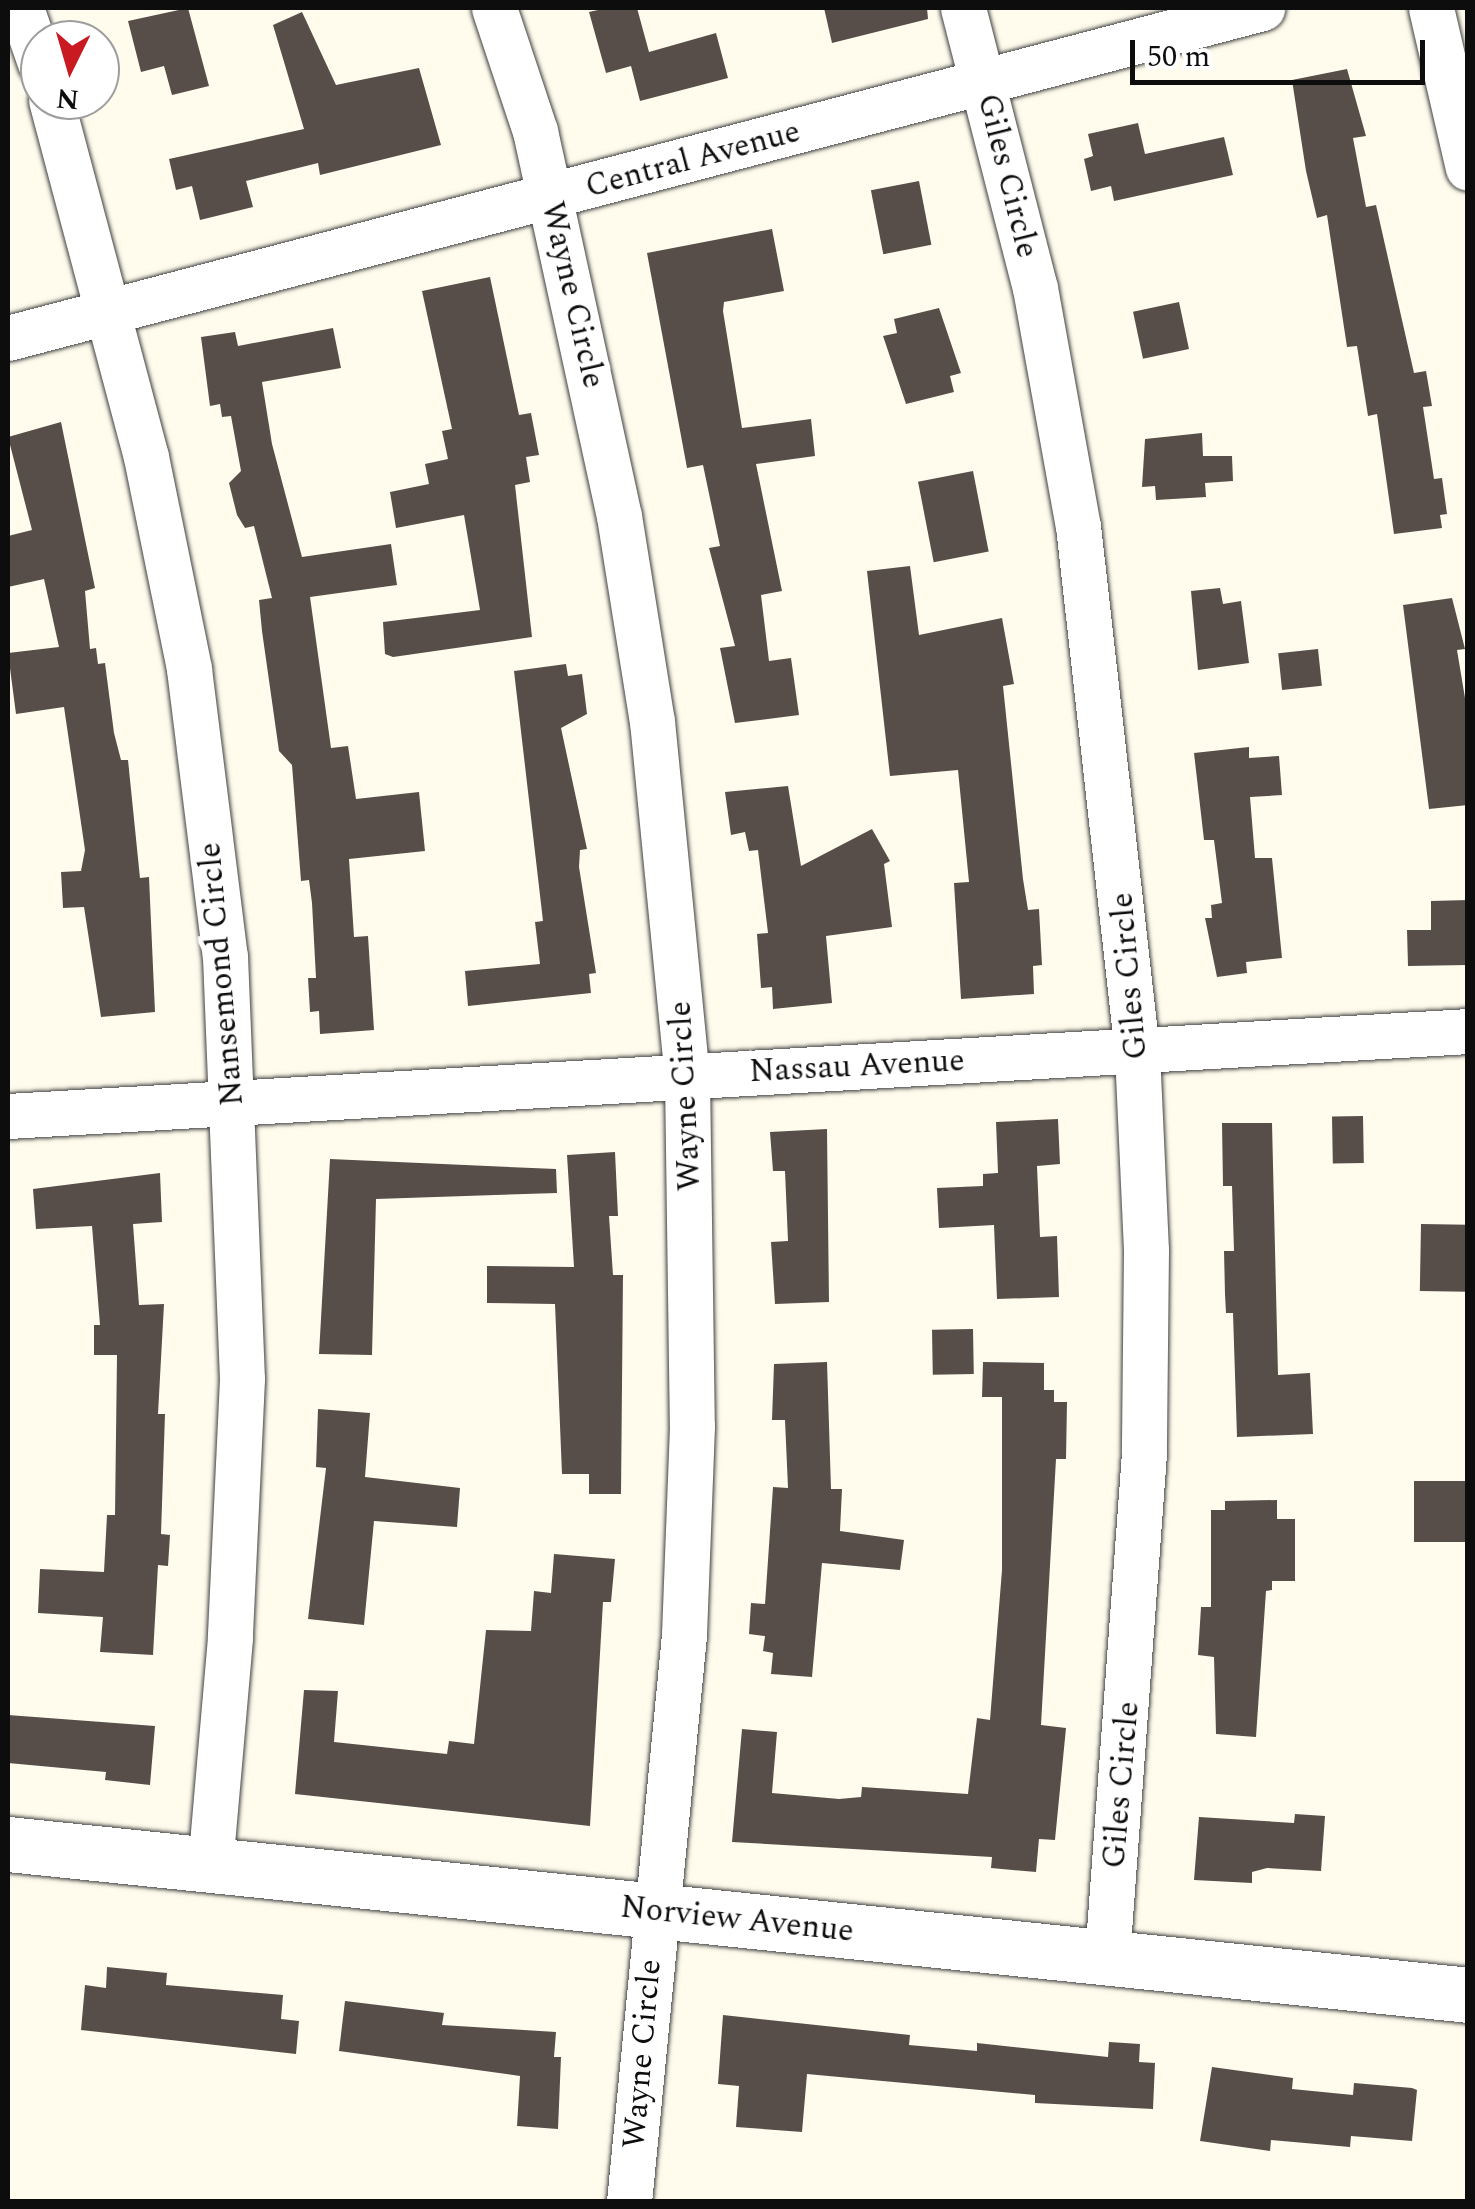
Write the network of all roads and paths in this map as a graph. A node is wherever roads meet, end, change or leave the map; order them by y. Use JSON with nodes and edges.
{"nodes":[{"id":1,"x":494,"y":8,"type":"edge"},
{"id":2,"x":963,"y":8,"type":"edge"},
{"id":3,"x":1262,"y":8,"type":"edge"},
{"id":4,"x":1432,"y":8,"type":"edge"},
{"id":5,"x":985,"y":83,"type":"junction"},
{"id":6,"x":57,"y":120,"type":"edge"},
{"id":7,"x":1468,"y":168,"type":"edge"},
{"id":8,"x":550,"y":198,"type":"junction"},
{"id":9,"x":110,"y":310,"type":"junction"},
{"id":10,"x":8,"y":338,"type":"edge"},
{"id":11,"x":1468,"y":1031,"type":"edge"},
{"id":12,"x":1137,"y":1052,"type":"junction"},
{"id":13,"x":687,"y":1077,"type":"junction"},
{"id":14,"x":234,"y":1101,"type":"junction"},
{"id":15,"x":8,"y":1116,"type":"edge"},
{"id":16,"x":8,"y":1844,"type":"edge"},
{"id":17,"x":210,"y":1865,"type":"junction"},
{"id":18,"x":655,"y":1911,"type":"junction"},
{"id":19,"x":1107,"y":1958,"type":"junction"},
{"id":20,"x":1468,"y":1995,"type":"edge"},
{"id":21,"x":629,"y":2202,"type":"edge"}],
"edges":[{"from":1,"to":8,"type":"street","name":"Wayne Circle"},
{"from":2,"to":5,"type":"street","name":"Giles Circle"},
{"from":3,"to":5,"type":"street","name":"Central Avenue"},
{"from":4,"to":7,"type":"street"},
{"from":5,"to":8,"type":"street","name":"Central Avenue"},
{"from":5,"to":12,"type":"street","name":"Giles Circle"},
{"from":6,"to":9,"type":"street","name":"Nansemond Circle"},
{"from":8,"to":9,"type":"street","name":"Central Avenue"},
{"from":8,"to":13,"type":"street","name":"Wayne Circle"},
{"from":9,"to":10,"type":"street","name":"Central Avenue"},
{"from":9,"to":14,"type":"street","name":"Nansemond Circle"},
{"from":11,"to":12,"type":"street","name":"Nassau Avenue"},
{"from":12,"to":13,"type":"street","name":"Nassau Avenue"},
{"from":12,"to":19,"type":"street","name":"Giles Circle"},
{"from":13,"to":14,"type":"street","name":"Nassau Avenue"},
{"from":13,"to":18,"type":"street","name":"Wayne Circle"},
{"from":14,"to":15,"type":"street","name":"Nassau Avenue"},
{"from":14,"to":17,"type":"street","name":"Nansemond Circle"},
{"from":16,"to":17,"type":"street","name":"Norview Avenue"},
{"from":17,"to":18,"type":"street","name":"Norview Avenue"},
{"from":18,"to":19,"type":"street","name":"Norview Avenue"},
{"from":18,"to":21,"type":"street","name":"Wayne Circle"},
{"from":19,"to":20,"type":"street","name":"Norview Avenue"}]}
